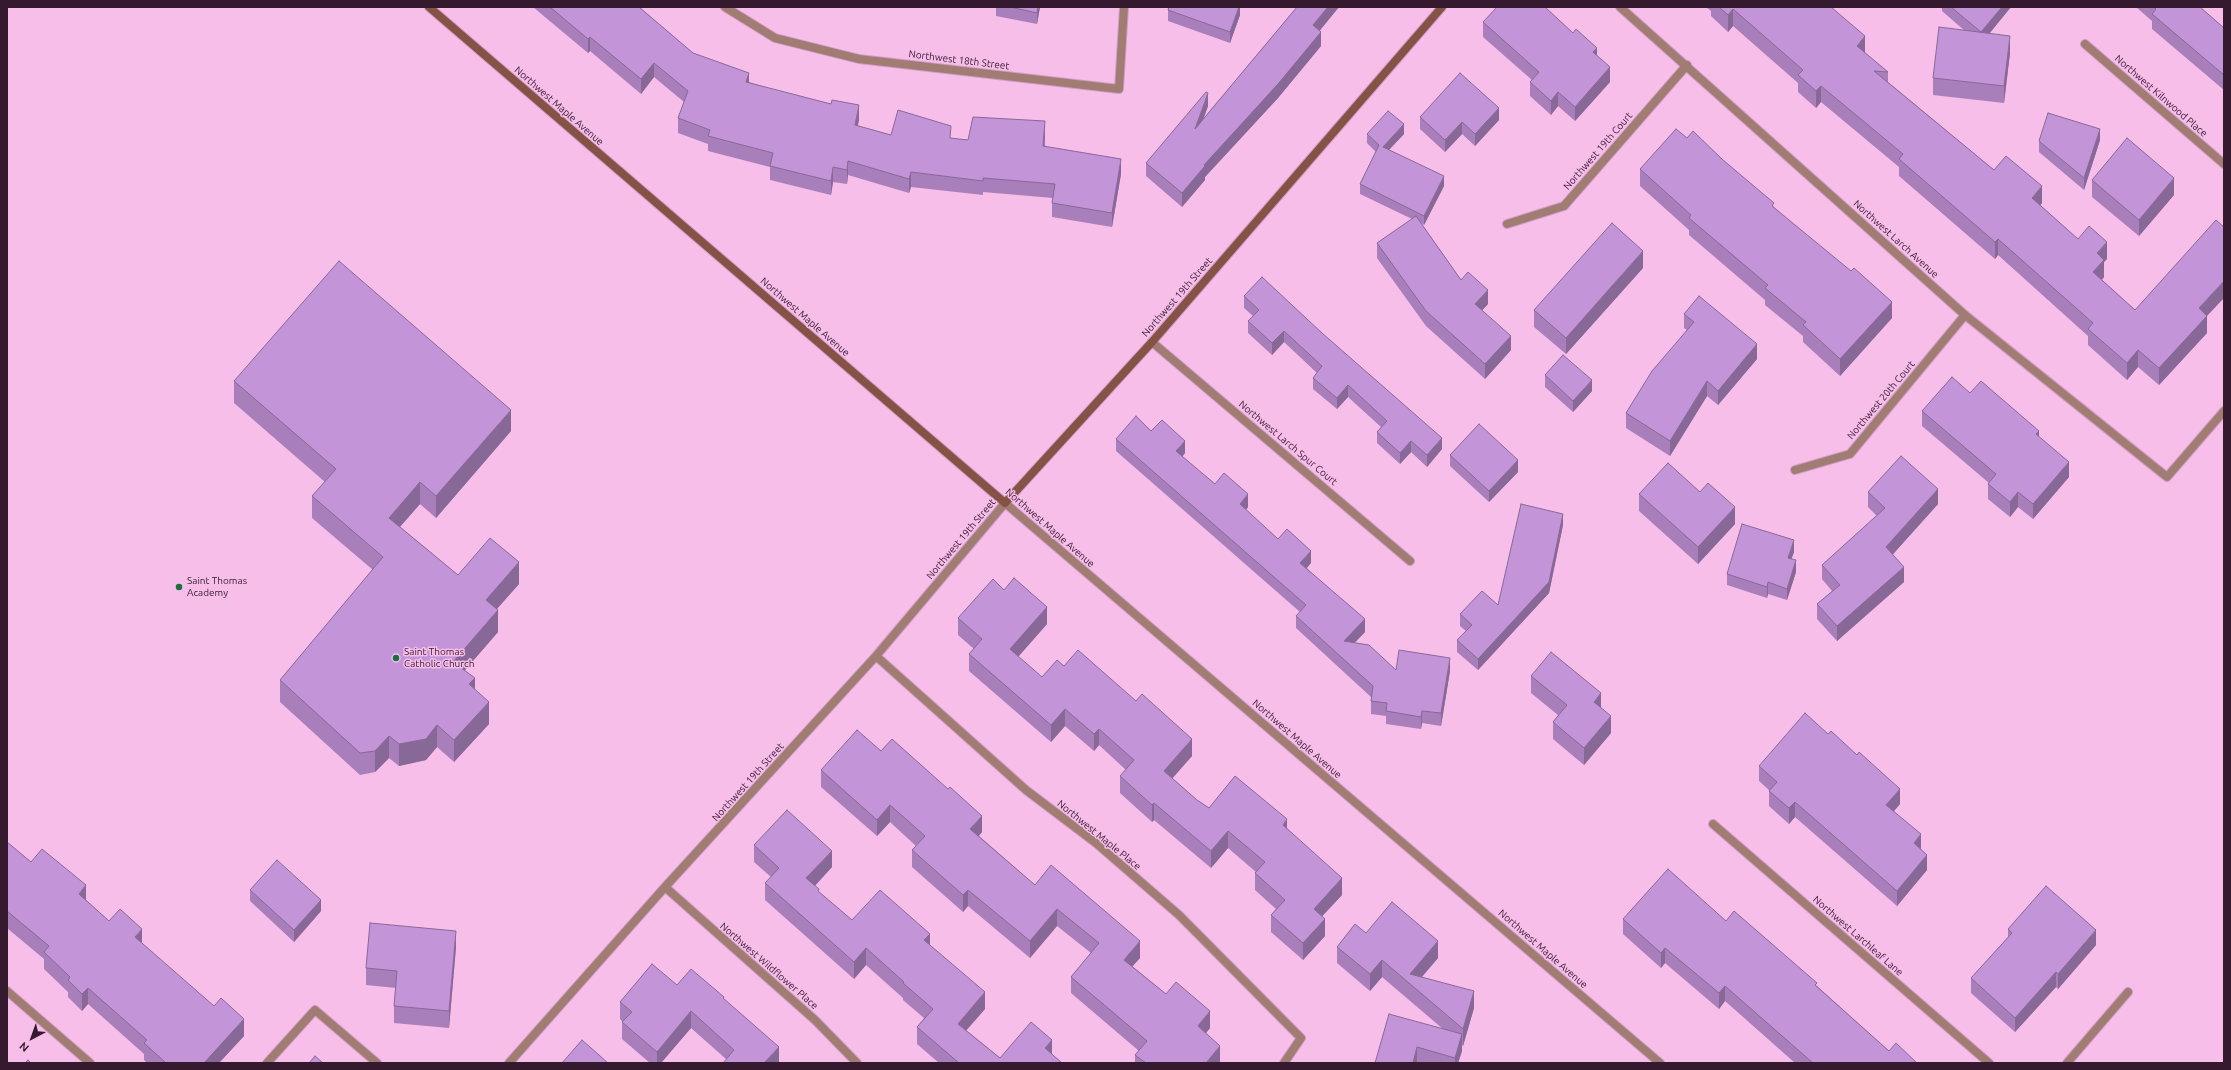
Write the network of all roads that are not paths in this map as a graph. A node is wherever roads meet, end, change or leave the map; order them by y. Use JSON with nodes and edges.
{"nodes":[{"id":1,"x":429,"y":7,"type":"edge"},
{"id":2,"x":725,"y":7,"type":"edge"},
{"id":3,"x":1124,"y":7,"type":"edge"},
{"id":4,"x":1442,"y":7,"type":"edge"},
{"id":5,"x":1620,"y":7,"type":"edge"},
{"id":6,"x":2085,"y":44,"type":"dead end"},
{"id":7,"x":1687,"y":65,"type":"junction"},
{"id":8,"x":2224,"y":164,"type":"edge"},
{"id":9,"x":1507,"y":224,"type":"dead end"},
{"id":10,"x":1965,"y":315,"type":"junction"},
{"id":11,"x":1152,"y":342,"type":"junction"},
{"id":12,"x":2224,"y":410,"type":"edge"},
{"id":13,"x":1795,"y":470,"type":"dead end"},
{"id":14,"x":1005,"y":503,"type":"junction"},
{"id":15,"x":1410,"y":561,"type":"dead end"},
{"id":16,"x":876,"y":656,"type":"junction"},
{"id":17,"x":1713,"y":824,"type":"dead end"},
{"id":18,"x":665,"y":888,"type":"junction"},
{"id":19,"x":7,"y":992,"type":"edge"},
{"id":20,"x":2128,"y":992,"type":"dead end"},
{"id":21,"x":90,"y":1063,"type":"edge"},
{"id":22,"x":267,"y":1063,"type":"edge"},
{"id":23,"x":377,"y":1063,"type":"edge"},
{"id":24,"x":509,"y":1063,"type":"edge"},
{"id":25,"x":857,"y":1063,"type":"edge"},
{"id":26,"x":1284,"y":1063,"type":"edge"},
{"id":27,"x":1660,"y":1063,"type":"edge"},
{"id":28,"x":1989,"y":1063,"type":"edge"},
{"id":29,"x":2067,"y":1063,"type":"edge"}],
"edges":[{"from":1,"to":14,"type":"main road","name":"Northwest Maple Avenue"},
{"from":2,"to":3,"type":"street","name":"Northwest 18th Street"},
{"from":4,"to":11,"type":"main road","name":"Northwest 19th Street"},
{"from":5,"to":7,"type":"street","name":"Northwest Larch Avenue"},
{"from":6,"to":8,"type":"street","name":"Northwest Kilnwood Place"},
{"from":7,"to":9,"type":"street","name":"Northwest 19th Court"},
{"from":7,"to":10,"type":"street","name":"Northwest Larch Avenue"},
{"from":10,"to":12,"type":"street","name":"Northwest Larch Avenue"},
{"from":10,"to":13,"type":"street","name":"Northwest 20th Court"},
{"from":11,"to":14,"type":"main road","name":"Northwest 19th Street"},
{"from":11,"to":15,"type":"street","name":"Northwest Larch Spur Court"},
{"from":14,"to":16,"type":"street","name":"Northwest 19th Street"},
{"from":14,"to":27,"type":"street","name":"Northwest Maple Avenue"},
{"from":16,"to":18,"type":"street","name":"Northwest 19th Street"},
{"from":16,"to":26,"type":"street","name":"Northwest Maple Place"},
{"from":17,"to":28,"type":"street","name":"Northwest Larchleaf Lane"},
{"from":18,"to":24,"type":"street","name":"Northwest 19th Street"},
{"from":18,"to":25,"type":"street","name":"Northwest Wildflower Place"},
{"from":19,"to":21,"type":"street"},
{"from":20,"to":29,"type":"street"},
{"from":22,"to":23,"type":"street"}]}
